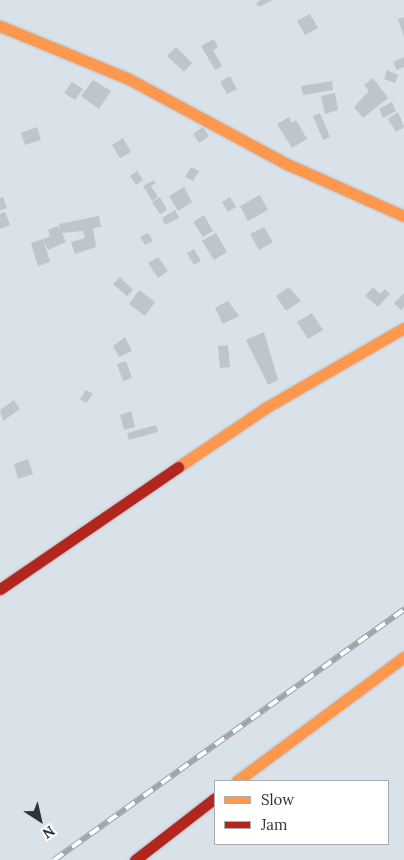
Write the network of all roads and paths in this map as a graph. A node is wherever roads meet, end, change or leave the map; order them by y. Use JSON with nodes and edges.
{"nodes":[{"id":1,"x":0,"y":26,"type":"edge"},
{"id":2,"x":404,"y":216,"type":"edge"},
{"id":3,"x":404,"y":328,"type":"edge"},
{"id":4,"x":0,"y":589,"type":"edge"},
{"id":5,"x":404,"y":657,"type":"edge"},
{"id":6,"x":239,"y":780,"type":"edge"},
{"id":7,"x":214,"y":799,"type":"edge"},
{"id":8,"x":135,"y":860,"type":"edge"}],
"edges":[{"from":1,"to":2,"type":"street"},
{"from":3,"to":4,"type":"street"},
{"from":5,"to":6,"type":"street"},
{"from":7,"to":8,"type":"street"}]}
